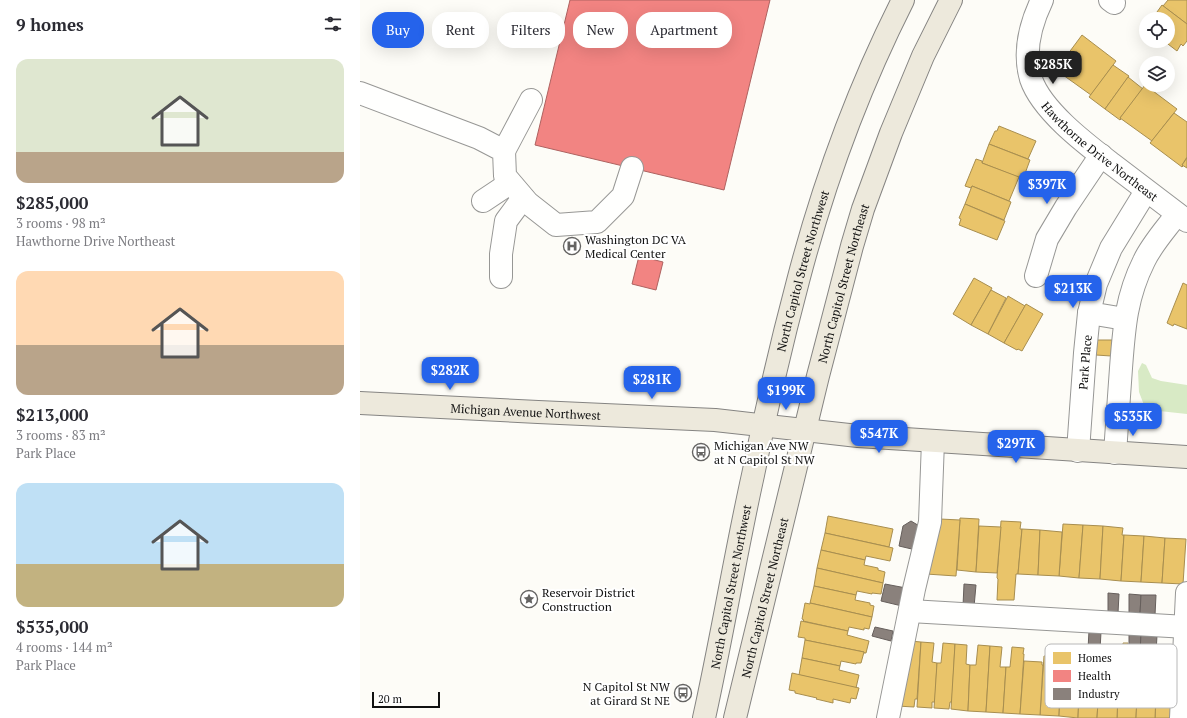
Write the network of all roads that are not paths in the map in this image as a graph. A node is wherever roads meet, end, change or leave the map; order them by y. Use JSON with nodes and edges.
{"nodes":[{"id":1,"x":903,"y":0,"type":"edge"},
{"id":2,"x":951,"y":0,"type":"edge"},
{"id":3,"x":1042,"y":0,"type":"edge"},
{"id":4,"x":360,"y":93,"type":"edge"},
{"id":5,"x":531,"y":100,"type":"dead end"},
{"id":6,"x":504,"y":151,"type":"junction"},
{"id":7,"x":1101,"y":155,"type":"junction"},
{"id":8,"x":632,"y":168,"type":"dead end"},
{"id":9,"x":517,"y":190,"type":"junction"},
{"id":10,"x":1146,"y":191,"type":"junction"},
{"id":11,"x":483,"y":201,"type":"dead end"},
{"id":12,"x":1182,"y":217,"type":"edge"},
{"id":13,"x":1036,"y":276,"type":"dead end"},
{"id":14,"x":501,"y":277,"type":"dead end"},
{"id":15,"x":1090,"y":313,"type":"junction"},
{"id":16,"x":1125,"y":319,"type":"junction"},
{"id":17,"x":360,"y":403,"type":"edge"},
{"id":18,"x":764,"y":425,"type":"junction"},
{"id":19,"x":805,"y":430,"type":"junction"},
{"id":20,"x":933,"y":441,"type":"junction"},
{"id":21,"x":1078,"y":451,"type":"junction"},
{"id":22,"x":1116,"y":453,"type":"junction"},
{"id":23,"x":1187,"y":457,"type":"edge"},
{"id":24,"x":1187,"y":593,"type":"edge"},
{"id":25,"x":910,"y":611,"type":"junction"},
{"id":26,"x":1186,"y":627,"type":"edge"},
{"id":27,"x":704,"y":718,"type":"edge"},
{"id":28,"x":735,"y":718,"type":"edge"},
{"id":29,"x":888,"y":718,"type":"edge"},
{"id":30,"x":1181,"y":718,"type":"edge"}],
"edges":[{"from":1,"to":18,"type":"main road","name":"North Capitol Street Northwest"},
{"from":2,"to":19,"type":"main road","name":"North Capitol Street Northeast"},
{"from":3,"to":7,"type":"street","name":"Hawthorne Drive Northeast"},
{"from":4,"to":6,"type":"street"},
{"from":5,"to":6,"type":"street"},
{"from":6,"to":9,"type":"street"},
{"from":7,"to":10,"type":"street","name":"Hawthorne Drive Northeast"},
{"from":7,"to":13,"type":"street"},
{"from":8,"to":9,"type":"street"},
{"from":9,"to":11,"type":"street"},
{"from":9,"to":14,"type":"street"},
{"from":10,"to":12,"type":"street","name":"Hawthorne Drive Northeast"},
{"from":10,"to":15,"type":"street","name":"Park Place"},
{"from":12,"to":16,"type":"street"},
{"from":15,"to":16,"type":"street"},
{"from":15,"to":21,"type":"street","name":"Park Place"},
{"from":16,"to":22,"type":"street"},
{"from":17,"to":18,"type":"main road","name":"Michigan Avenue Northwest"},
{"from":18,"to":19,"type":"main road","name":"Michigan Avenue Northwest"},
{"from":18,"to":27,"type":"main road","name":"North Capitol Street Northwest"},
{"from":19,"to":20,"type":"main road","name":"Michigan Avenue Northwest"},
{"from":19,"to":28,"type":"main road","name":"North Capitol Street Northeast"},
{"from":20,"to":21,"type":"main road","name":"Michigan Avenue Northwest"},
{"from":20,"to":25,"type":"street"},
{"from":21,"to":22,"type":"main road","name":"Michigan Avenue Northwest"},
{"from":22,"to":23,"type":"main road","name":"Michigan Avenue Northwest"},
{"from":24,"to":26,"type":"street"},
{"from":25,"to":26,"type":"street"},
{"from":25,"to":29,"type":"street"},
{"from":26,"to":30,"type":"street"}]}
